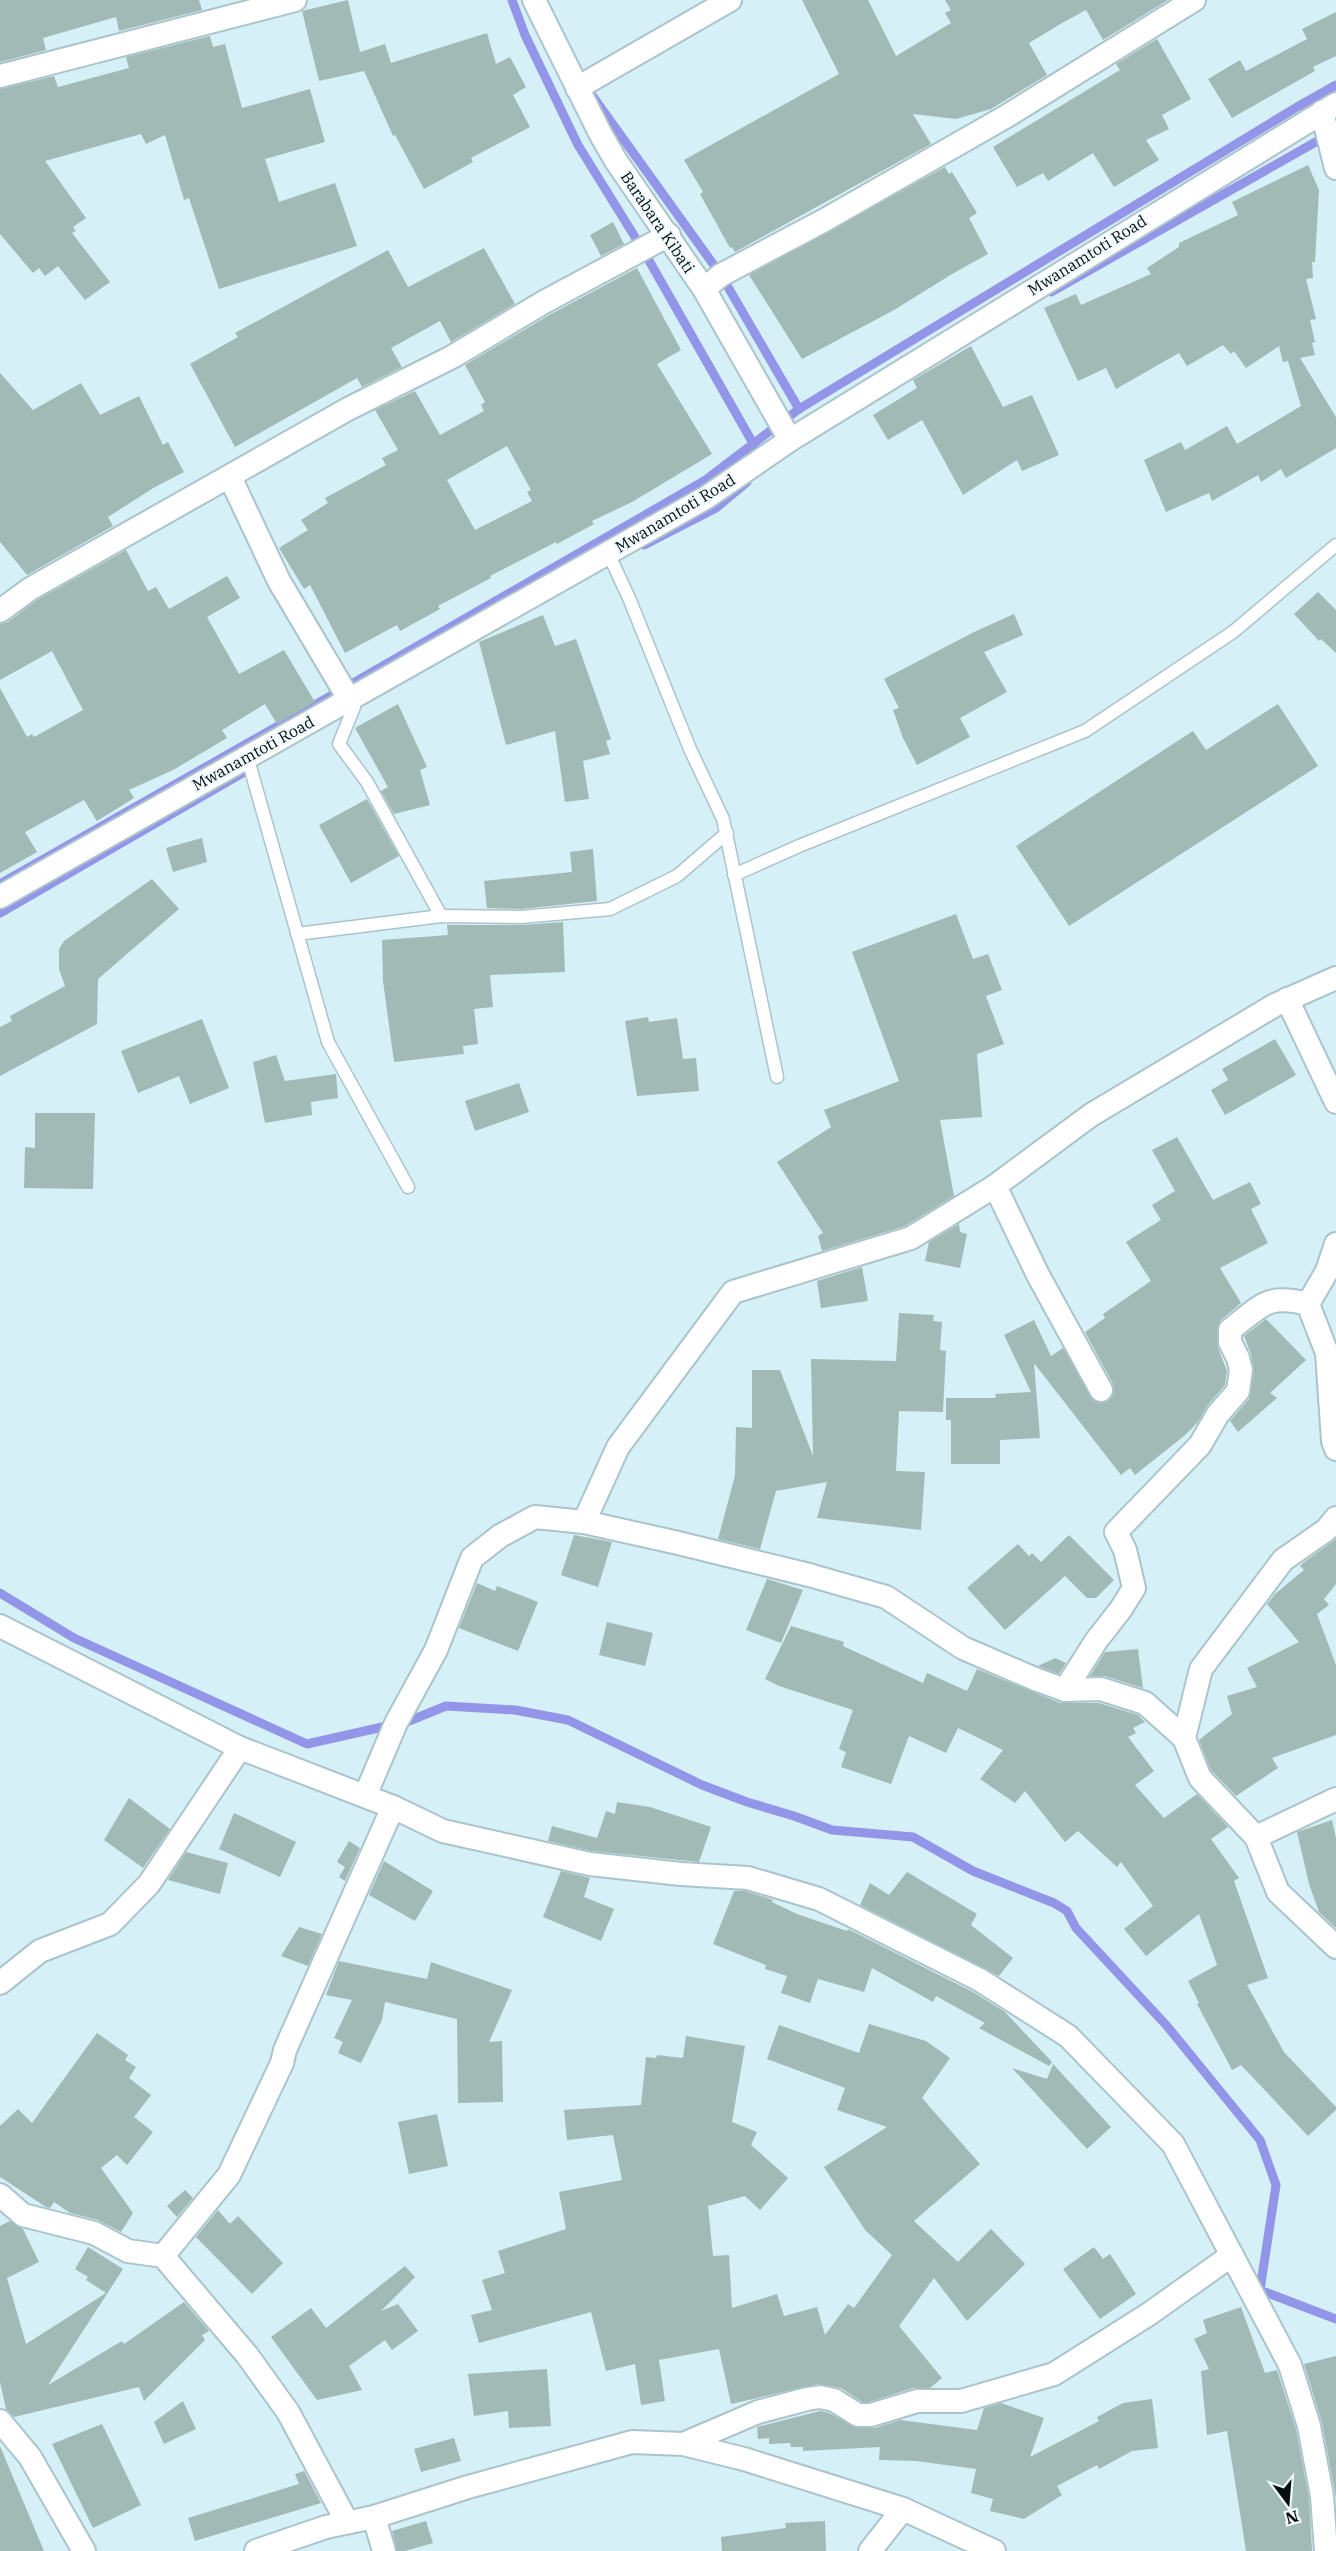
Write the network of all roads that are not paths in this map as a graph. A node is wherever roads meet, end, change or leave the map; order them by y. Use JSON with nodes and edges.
{"nodes":[{"id":1,"x":295,"y":0,"type":"edge"},
{"id":2,"x":534,"y":0,"type":"edge"},
{"id":3,"x":730,"y":0,"type":"edge"},
{"id":4,"x":1194,"y":0,"type":"edge"},
{"id":5,"x":0,"y":76,"type":"edge"},
{"id":6,"x":577,"y":88,"type":"junction"},
{"id":7,"x":1329,"y":108,"type":"edge"},
{"id":8,"x":1336,"y":168,"type":"edge"},
{"id":9,"x":669,"y":235,"type":"junction"},
{"id":10,"x":704,"y":289,"type":"junction"},
{"id":11,"x":790,"y":440,"type":"junction"},
{"id":12,"x":230,"y":477,"type":"junction"},
{"id":13,"x":1336,"y":545,"type":"edge"},
{"id":14,"x":608,"y":553,"type":"junction"},
{"id":15,"x":0,"y":611,"type":"edge"},
{"id":16,"x":349,"y":699,"type":"junction"},
{"id":17,"x":247,"y":756,"type":"junction"},
{"id":18,"x":727,"y":833,"type":"junction"},
{"id":19,"x":734,"y":875,"type":"junction"},
{"id":20,"x":0,"y":897,"type":"edge"},
{"id":21,"x":441,"y":916,"type":"junction"},
{"id":22,"x":297,"y":934,"type":"junction"},
{"id":23,"x":1336,"y":978,"type":"edge"},
{"id":24,"x":1287,"y":999,"type":"junction"},
{"id":25,"x":777,"y":1077,"type":"dead end"},
{"id":26,"x":1336,"y":1102,"type":"edge"},
{"id":27,"x":995,"y":1186,"type":"junction"},
{"id":28,"x":408,"y":1187,"type":"dead end"},
{"id":29,"x":1336,"y":1244,"type":"edge"},
{"id":30,"x":1308,"y":1304,"type":"junction"},
{"id":31,"x":1101,"y":1390,"type":"dead end"},
{"id":32,"x":1336,"y":1449,"type":"edge"},
{"id":33,"x":1336,"y":1518,"type":"edge"},
{"id":34,"x":584,"y":1521,"type":"junction"},
{"id":35,"x":0,"y":1626,"type":"edge"},
{"id":36,"x":1065,"y":1690,"type":"junction"},
{"id":37,"x":1184,"y":1738,"type":"junction"},
{"id":38,"x":240,"y":1748,"type":"junction"},
{"id":39,"x":365,"y":1796,"type":"junction"},
{"id":40,"x":1336,"y":1799,"type":"edge"},
{"id":41,"x":393,"y":1807,"type":"junction"},
{"id":42,"x":1256,"y":1837,"type":"junction"},
{"id":43,"x":1336,"y":1947,"type":"edge"},
{"id":44,"x":0,"y":1983,"type":"edge"},
{"id":45,"x":0,"y":2195,"type":"edge"},
{"id":46,"x":1232,"y":2255,"type":"junction"},
{"id":47,"x":163,"y":2256,"type":"junction"},
{"id":48,"x":0,"y":2421,"type":"edge"},
{"id":49,"x":683,"y":2444,"type":"junction"},
{"id":50,"x":903,"y":2509,"type":"junction"},
{"id":51,"x":374,"y":2517,"type":"junction"},
{"id":52,"x":347,"y":2522,"type":"junction"},
{"id":53,"x":84,"y":2551,"type":"edge"},
{"id":54,"x":256,"y":2551,"type":"edge"},
{"id":55,"x":384,"y":2551,"type":"edge"},
{"id":56,"x":870,"y":2551,"type":"edge"},
{"id":57,"x":994,"y":2551,"type":"edge"},
{"id":58,"x":1326,"y":2551,"type":"edge"}],
"edges":[{"from":1,"to":5,"type":"street"},
{"from":2,"to":6,"type":"street","name":"Barabara Kibati"},
{"from":3,"to":6,"type":"street"},
{"from":4,"to":10,"type":"street"},
{"from":6,"to":9,"type":"street","name":"Barabara Kibati"},
{"from":7,"to":8,"type":"street"},
{"from":7,"to":11,"type":"street","name":"Mwanamtoti Road"},
{"from":9,"to":10,"type":"street","name":"Barabara Kibati"},
{"from":9,"to":12,"type":"street"},
{"from":10,"to":11,"type":"street","name":"Barabara Kibati"},
{"from":11,"to":14,"type":"street","name":"Mwanamtoti Road"},
{"from":12,"to":15,"type":"street"},
{"from":12,"to":16,"type":"street"},
{"from":13,"to":19,"type":"lane"},
{"from":14,"to":16,"type":"street","name":"Mwanamtoti Road"},
{"from":14,"to":18,"type":"lane"},
{"from":16,"to":17,"type":"street","name":"Mwanamtoti Road"},
{"from":16,"to":21,"type":"lane"},
{"from":17,"to":20,"type":"street","name":"Mwanamtoti Road"},
{"from":17,"to":22,"type":"lane"},
{"from":18,"to":19,"type":"lane"},
{"from":18,"to":21,"type":"lane"},
{"from":19,"to":25,"type":"lane"},
{"from":21,"to":22,"type":"lane"},
{"from":22,"to":28,"type":"lane"},
{"from":23,"to":24,"type":"street"},
{"from":24,"to":26,"type":"street"},
{"from":24,"to":27,"type":"street"},
{"from":27,"to":31,"type":"street"},
{"from":27,"to":34,"type":"street"},
{"from":29,"to":30,"type":"street"},
{"from":30,"to":32,"type":"street"},
{"from":30,"to":36,"type":"street"},
{"from":33,"to":37,"type":"street"},
{"from":34,"to":36,"type":"street"},
{"from":34,"to":39,"type":"street"},
{"from":35,"to":38,"type":"street"},
{"from":36,"to":37,"type":"street"},
{"from":37,"to":42,"type":"street"},
{"from":38,"to":39,"type":"street"},
{"from":38,"to":44,"type":"street"},
{"from":39,"to":41,"type":"street"},
{"from":40,"to":42,"type":"street"},
{"from":41,"to":46,"type":"street"},
{"from":41,"to":47,"type":"street"},
{"from":42,"to":43,"type":"street"},
{"from":45,"to":47,"type":"street"},
{"from":46,"to":49,"type":"street"},
{"from":46,"to":58,"type":"street"},
{"from":47,"to":52,"type":"street"},
{"from":48,"to":53,"type":"street"},
{"from":49,"to":50,"type":"street"},
{"from":49,"to":51,"type":"street"},
{"from":50,"to":56,"type":"street"},
{"from":50,"to":57,"type":"street"},
{"from":51,"to":52,"type":"street"},
{"from":51,"to":55,"type":"street"},
{"from":52,"to":54,"type":"street"}]}
